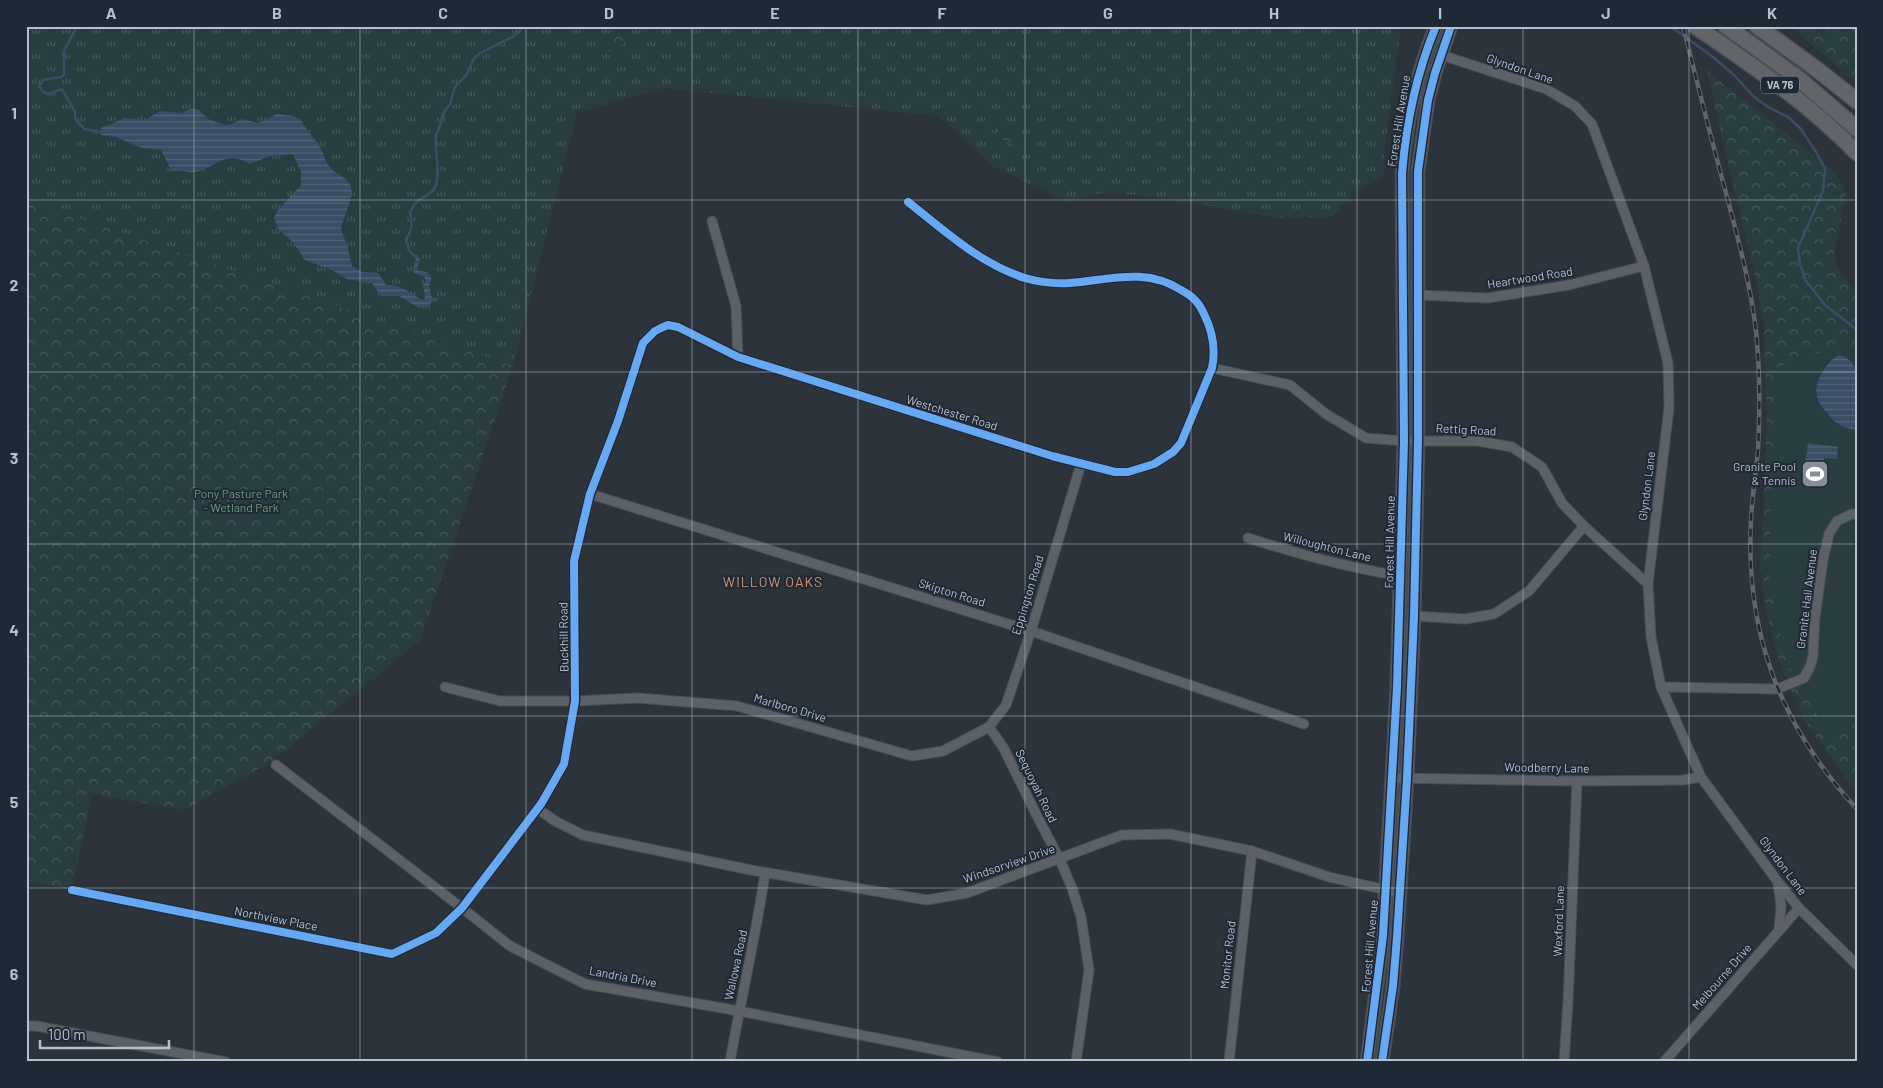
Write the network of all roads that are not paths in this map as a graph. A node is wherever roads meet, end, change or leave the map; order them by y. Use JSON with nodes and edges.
{"nodes":[{"id":1,"x":1436,"y":26,"type":"edge"},
{"id":2,"x":1451,"y":26,"type":"edge"},
{"id":3,"x":1695,"y":26,"type":"edge"},
{"id":4,"x":1726,"y":26,"type":"edge"},
{"id":5,"x":1757,"y":26,"type":"edge"},
{"id":6,"x":1441,"y":56,"type":"junction"},
{"id":7,"x":1857,"y":101,"type":"edge"},
{"id":8,"x":1857,"y":129,"type":"edge"},
{"id":9,"x":1857,"y":153,"type":"edge"},
{"id":10,"x":908,"y":202,"type":"dead end"},
{"id":11,"x":712,"y":221,"type":"dead end"},
{"id":12,"x":1644,"y":266,"type":"junction"},
{"id":13,"x":1418,"y":295,"type":"junction"},
{"id":14,"x":644,"y":343,"type":"joint"},
{"id":15,"x":738,"y":357,"type":"junction"},
{"id":16,"x":1212,"y":368,"type":"junction"},
{"id":17,"x":1404,"y":440,"type":"junction"},
{"id":18,"x":1418,"y":441,"type":"junction"},
{"id":19,"x":1081,"y":464,"type":"junction"},
{"id":20,"x":590,"y":494,"type":"junction"},
{"id":21,"x":1857,"y":514,"type":"edge"},
{"id":22,"x":1584,"y":526,"type":"junction"},
{"id":23,"x":1248,"y":538,"type":"dead end"},
{"id":24,"x":1401,"y":576,"type":"junction"},
{"id":25,"x":1648,"y":584,"type":"junction"},
{"id":26,"x":1414,"y":616,"type":"junction"},
{"id":27,"x":1031,"y":630,"type":"junction"},
{"id":28,"x":1661,"y":687,"type":"junction"},
{"id":29,"x":445,"y":688,"type":"dead end"},
{"id":30,"x":575,"y":701,"type":"junction"},
{"id":31,"x":1304,"y":724,"type":"dead end"},
{"id":32,"x":988,"y":728,"type":"junction"},
{"id":33,"x":276,"y":765,"type":"dead end"},
{"id":34,"x":1701,"y":777,"type":"junction"},
{"id":35,"x":1393,"y":778,"type":"junction"},
{"id":36,"x":1407,"y":778,"type":"junction"},
{"id":37,"x":1577,"y":781,"type":"junction"},
{"id":38,"x":538,"y":809,"type":"junction"},
{"id":39,"x":1252,"y":851,"type":"junction"},
{"id":40,"x":1060,"y":860,"type":"junction"},
{"id":41,"x":766,"y":873,"type":"junction"},
{"id":42,"x":1778,"y":882,"type":"junction"},
{"id":43,"x":72,"y":890,"type":"dead end"},
{"id":44,"x":1385,"y":890,"type":"junction"},
{"id":45,"x":1400,"y":893,"type":"junction"},
{"id":46,"x":462,"y":908,"type":"junction"},
{"id":47,"x":1799,"y":908,"type":"junction"},
{"id":48,"x":1779,"y":930,"type":"junction"},
{"id":49,"x":1857,"y":966,"type":"edge"},
{"id":50,"x":739,"y":1011,"type":"junction"},
{"id":51,"x":26,"y":1026,"type":"edge"},
{"id":52,"x":226,"y":1062,"type":"edge"},
{"id":53,"x":730,"y":1062,"type":"edge"},
{"id":54,"x":998,"y":1062,"type":"edge"},
{"id":55,"x":1076,"y":1062,"type":"edge"},
{"id":56,"x":1229,"y":1062,"type":"edge"},
{"id":57,"x":1368,"y":1062,"type":"edge"},
{"id":58,"x":1382,"y":1062,"type":"edge"},
{"id":59,"x":1564,"y":1062,"type":"edge"},
{"id":60,"x":1664,"y":1062,"type":"edge"}],
"edges":[{"from":1,"to":17,"type":"main road","name":"Forest Hill Avenue"},
{"from":2,"to":6,"type":"main road","name":"Forest Hill Avenue"},
{"from":3,"to":9,"type":"highway","number":"VA 76"},
{"from":4,"to":8,"type":"highway","number":"VA 76"},
{"from":5,"to":7,"type":"highway","number":"VA 76"},
{"from":6,"to":12,"type":"street","name":"Glyndon Lane"},
{"from":6,"to":13,"type":"main road","name":"Forest Hill Avenue"},
{"from":10,"to":16,"type":"street","name":"Westchester Road"},
{"from":11,"to":15,"type":"street"},
{"from":12,"to":13,"type":"street","name":"Heartwood Road"},
{"from":12,"to":25,"type":"street","name":"Glyndon Lane"},
{"from":13,"to":18,"type":"main road","name":"Forest Hill Avenue"},
{"from":14,"to":15,"type":"street","name":"Westchester Road"},
{"from":14,"to":20,"type":"street","name":"Buckhill Road"},
{"from":15,"to":19,"type":"street","name":"Westchester Road"},
{"from":16,"to":17,"type":"street","name":"Rettig Road"},
{"from":16,"to":19,"type":"street","name":"Westchester Road"},
{"from":17,"to":18,"type":"street","name":"Rettig Road"},
{"from":17,"to":24,"type":"main road","name":"Forest Hill Avenue"},
{"from":18,"to":22,"type":"street","name":"Rettig Road"},
{"from":18,"to":26,"type":"main road","name":"Forest Hill Avenue"},
{"from":19,"to":27,"type":"street","name":"Eppington Road"},
{"from":20,"to":27,"type":"street","name":"Skipton Road"},
{"from":20,"to":30,"type":"street","name":"Buckhill Road"},
{"from":21,"to":28,"type":"street","name":"Granite Hall Avenue"},
{"from":22,"to":25,"type":"street","name":"Rettig Road"},
{"from":22,"to":26,"type":"street"},
{"from":23,"to":24,"type":"street","name":"Willoughton Lane"},
{"from":24,"to":35,"type":"main road","name":"Forest Hill Avenue"},
{"from":25,"to":28,"type":"street","name":"Glyndon Lane"},
{"from":26,"to":36,"type":"main road","name":"Forest Hill Avenue"},
{"from":27,"to":31,"type":"street","name":"Skipton Road"},
{"from":27,"to":32,"type":"street","name":"Eppington Road"},
{"from":28,"to":34,"type":"street","name":"Glyndon Lane"},
{"from":29,"to":30,"type":"street","name":"Marlboro Drive"},
{"from":30,"to":32,"type":"street","name":"Marlboro Drive"},
{"from":30,"to":38,"type":"street","name":"Buckhill Road"},
{"from":32,"to":40,"type":"street","name":"Sequoyah Road"},
{"from":33,"to":46,"type":"street","name":"Landria Drive"},
{"from":34,"to":37,"type":"street","name":"Woodberry Lane"},
{"from":34,"to":42,"type":"street","name":"Glyndon Lane"},
{"from":35,"to":36,"type":"street","name":"Woodberry Lane"},
{"from":35,"to":44,"type":"main road","name":"Forest Hill Avenue"},
{"from":36,"to":37,"type":"street","name":"Woodberry Lane"},
{"from":36,"to":45,"type":"main road","name":"Forest Hill Avenue"},
{"from":37,"to":59,"type":"street","name":"Wexford Lane"},
{"from":38,"to":41,"type":"street","name":"Windsorview Drive"},
{"from":38,"to":46,"type":"street","name":"Buckhill Road"},
{"from":39,"to":40,"type":"street","name":"Windsorview Drive"},
{"from":39,"to":44,"type":"street","name":"Windsorview Drive"},
{"from":39,"to":56,"type":"street","name":"Monitor Road"},
{"from":40,"to":41,"type":"street","name":"Windsorview Drive"},
{"from":40,"to":55,"type":"street","name":"Sequoyah Road"},
{"from":41,"to":50,"type":"street","name":"Wallowa Road"},
{"from":42,"to":47,"type":"street","name":"Glyndon Lane"},
{"from":42,"to":48,"type":"street"},
{"from":43,"to":46,"type":"street","name":"Northview Place"},
{"from":44,"to":45,"type":"street","name":"Windsorview Drive"},
{"from":44,"to":57,"type":"main road","name":"Forest Hill Avenue"},
{"from":45,"to":58,"type":"main road","name":"Forest Hill Avenue"},
{"from":46,"to":50,"type":"street","name":"Landria Drive"},
{"from":47,"to":48,"type":"street","name":"Melbourne Drive"},
{"from":47,"to":49,"type":"street","name":"Glyndon Lane"},
{"from":48,"to":60,"type":"street","name":"Melbourne Drive"},
{"from":50,"to":53,"type":"street","name":"Wallowa Road"},
{"from":50,"to":54,"type":"street","name":"Landria Drive"},
{"from":51,"to":52,"type":"street"}]}
